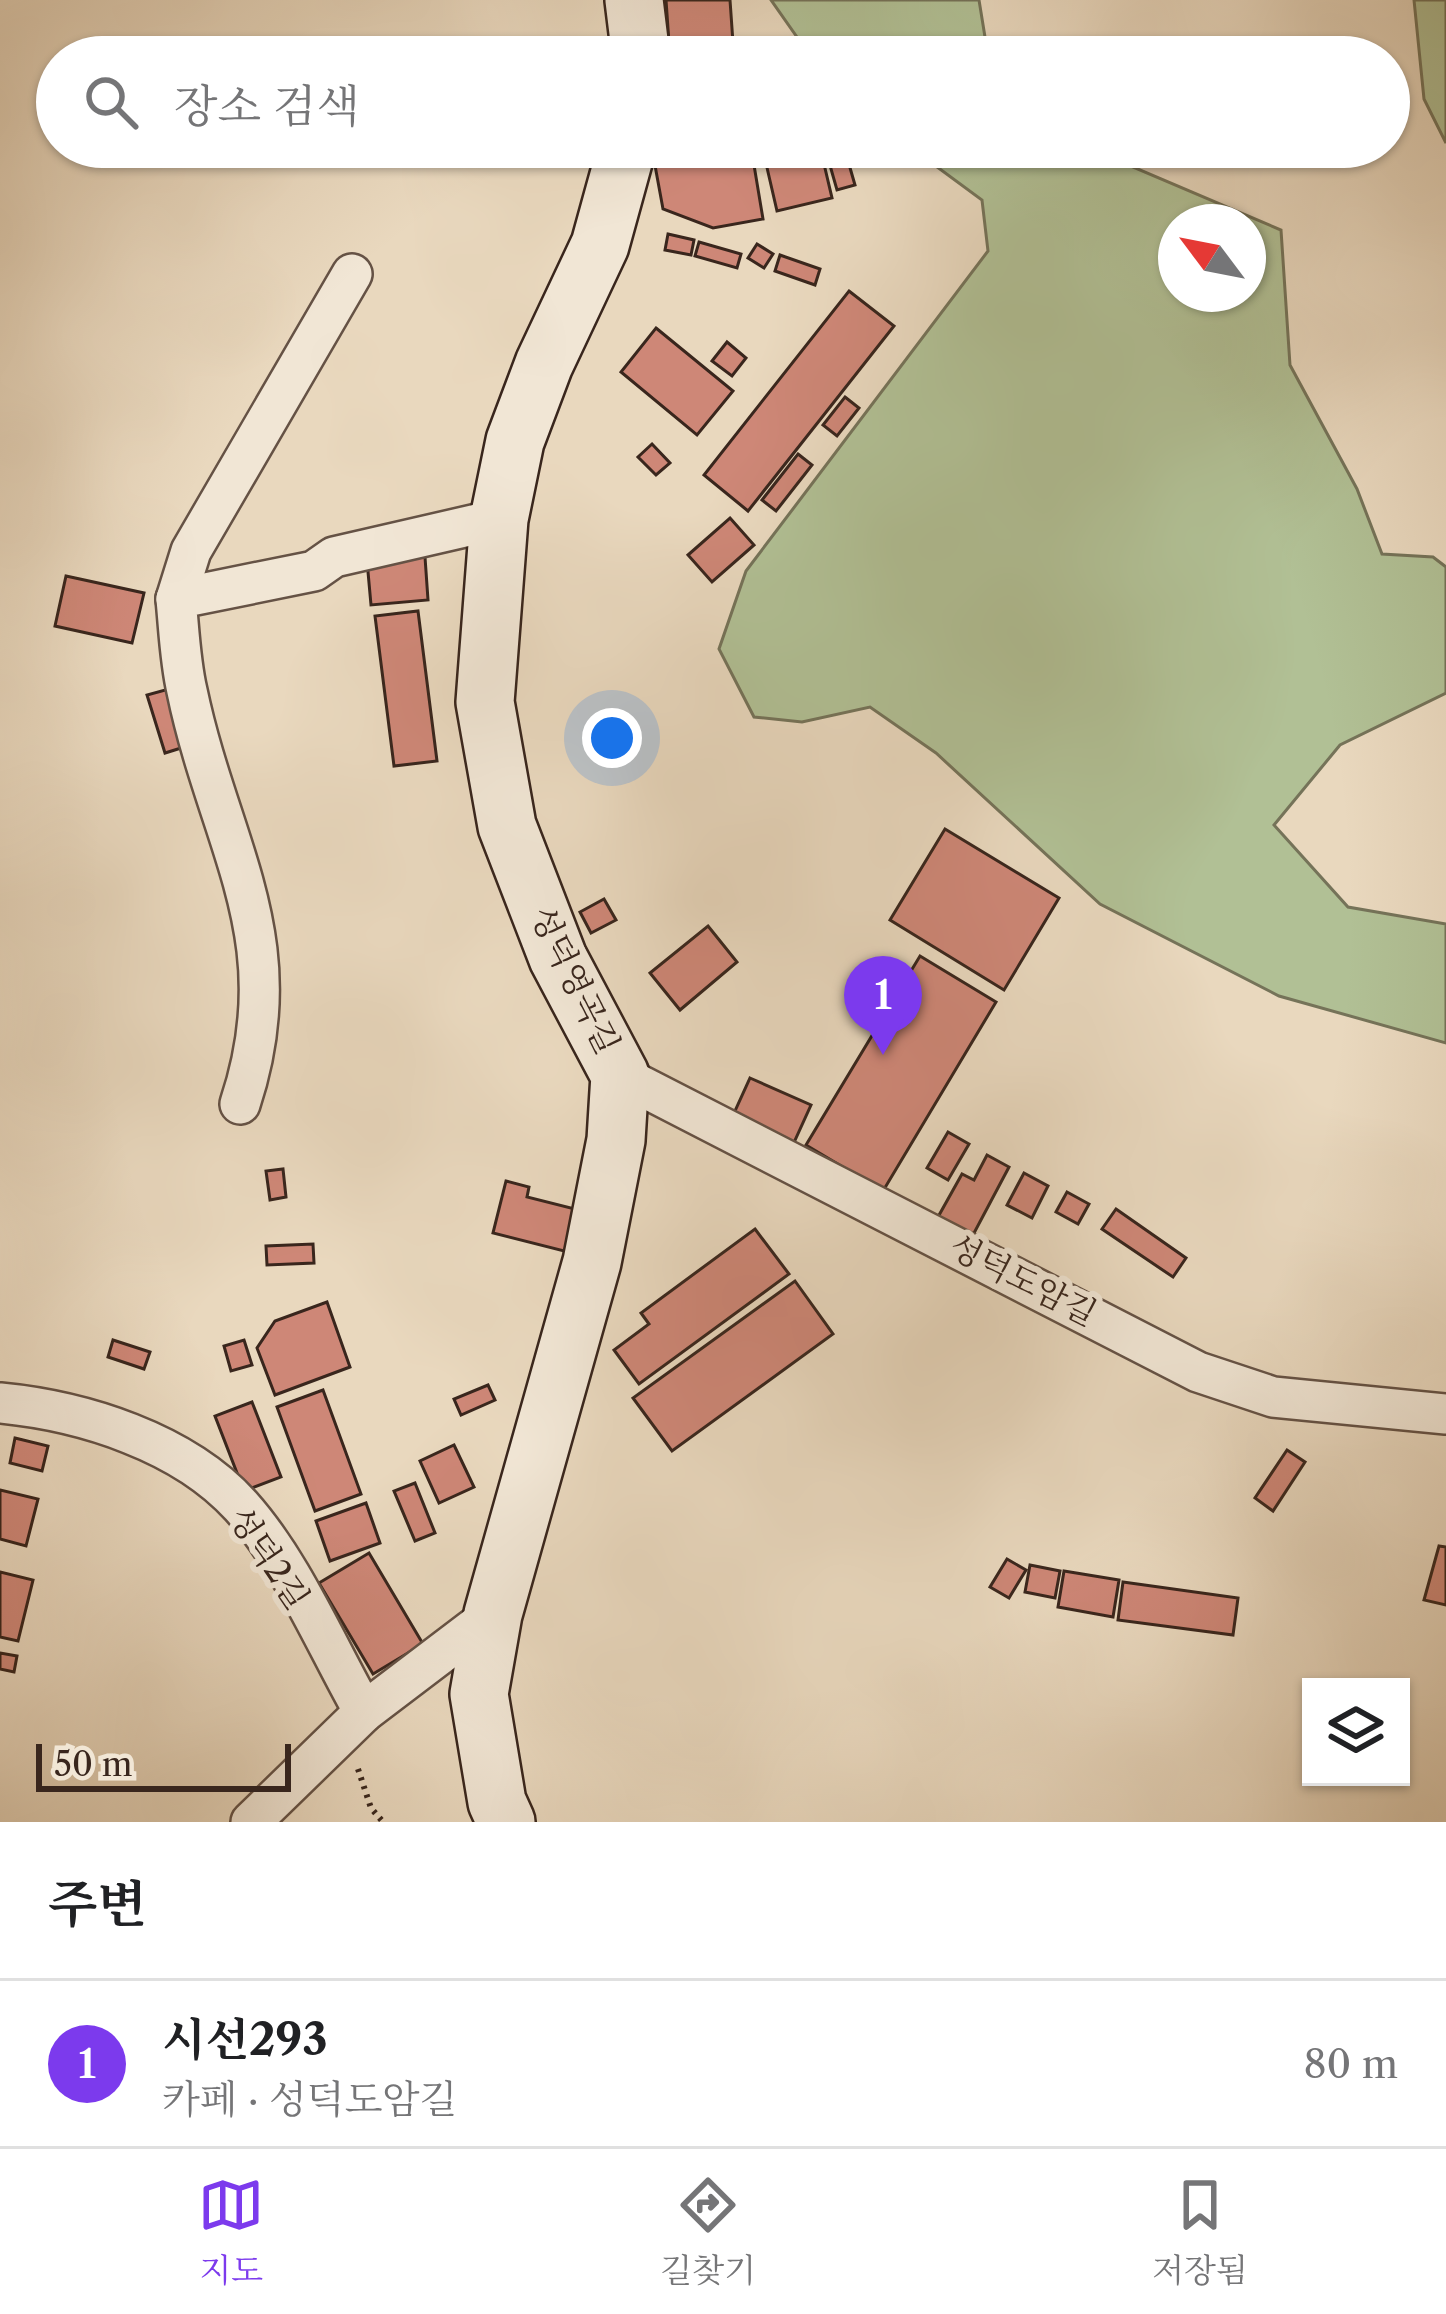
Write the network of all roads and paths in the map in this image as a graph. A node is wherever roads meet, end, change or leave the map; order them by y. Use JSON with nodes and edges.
{"nodes":[{"id":1,"x":634,"y":0,"type":"edge"},
{"id":2,"x":638,"y":36,"type":"edge"},
{"id":3,"x":621,"y":168,"type":"edge"},
{"id":4,"x":352,"y":274,"type":"dead end"},
{"id":5,"x":499,"y":519,"type":"junction"},
{"id":6,"x":176,"y":598,"type":"junction"},
{"id":7,"x":620,"y":1075,"type":"junction"},
{"id":8,"x":240,"y":1104,"type":"dead end"},
{"id":9,"x":0,"y":1403,"type":"edge"},
{"id":10,"x":1446,"y":1414,"type":"edge"},
{"id":11,"x":493,"y":1614,"type":"junction"},
{"id":12,"x":364,"y":1712,"type":"junction"},
{"id":13,"x":251,"y":1822,"type":"edge"},
{"id":14,"x":383,"y":1822,"type":"edge"},
{"id":15,"x":506,"y":1822,"type":"edge"}],
"edges":[{"from":1,"to":2,"type":"main road"},
{"from":3,"to":5,"type":"main road","name":"성덕영곡길"},
{"from":4,"to":6,"type":"street"},
{"from":5,"to":6,"type":"street"},
{"from":5,"to":7,"type":"main road","name":"성덕영곡길"},
{"from":6,"to":8,"type":"street"},
{"from":7,"to":10,"type":"street","name":"성덕도암길"},
{"from":7,"to":11,"type":"main road","name":"성덕영곡길"},
{"from":9,"to":12,"type":"street","name":"성덕2길"},
{"from":11,"to":12,"type":"street"},
{"from":11,"to":15,"type":"main road","name":"성덕영곡길"},
{"from":12,"to":13,"type":"street"},
{"from":12,"to":14,"type":"path"}]}
